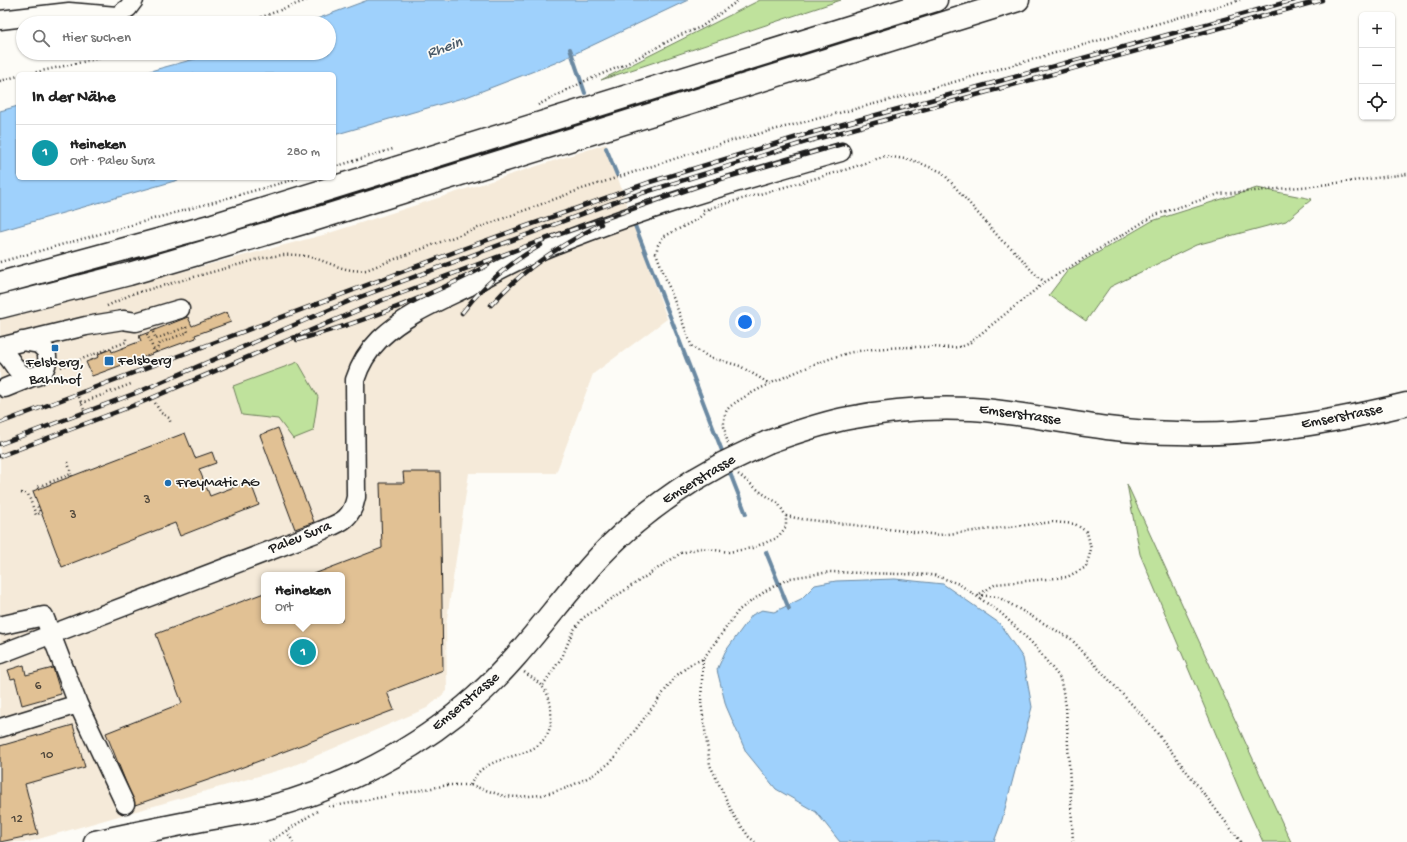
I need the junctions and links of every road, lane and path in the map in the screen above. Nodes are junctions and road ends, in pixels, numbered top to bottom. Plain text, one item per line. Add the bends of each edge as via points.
1 (133, 0) edge
2 (307, 0) edge
3 (739, 0) edge
4 (936, 0) edge
5 (1018, 0) edge
6 (1240, 0) edge
7 (35, 16) edge
8 (117, 16) edge
9 (117, 16) edge
10 (265, 16) edge
11 (16, 18) edge
12 (0, 20) edge
13 (91, 60) edge
14 (37, 72) edge
15 (16, 77) edge
16 (0, 81) edge
17 (536, 105) dead end
18 (394, 149) dead end
19 (841, 152) dead end
20 (869, 161) dead end
21 (336, 166) edge
22 (1407, 174) edge
23 (292, 180) edge
24 (711, 209) dead end
25 (0, 262) edge
26 (1045, 282) junction
27 (0, 283) edge
28 (0, 307) edge
29 (180, 309) dead end
30 (86, 326) junction
31 (152, 331) dead end
32 (126, 332) dead end
33 (148, 337) dead end
34 (22, 341) junction
35 (0, 347) edge
36 (0, 352) edge
37 (16, 368) junction
38 (41, 372) junction
39 (131, 384) dead end
40 (771, 384) junction
41 (3, 389) edge
42 (79, 397) dead end
43 (82, 403) junction
44 (155, 403) dead end
45 (1407, 404) edge
46 (84, 410) dead end
47 (171, 424) dead end
48 (730, 450) dead end
49 (68, 462) dead end
50 (736, 472) dead end
51 (38, 489) dead end
52 (21, 493) dead end
53 (38, 505) dead end
54 (786, 516) junction
55 (978, 595) junction
56 (2, 625) dead end
57 (52, 634) junction
58 (0, 654) edge
59 (703, 659) junction
60 (511, 662) junction
61 (542, 686) junction
62 (78, 704) junction
63 (0, 728) edge
64 (470, 786) junction
65 (125, 804) dead end
66 (328, 807) dead end
67 (321, 809) dead end
68 (287, 831) junction
69 (95, 842) edge
70 (269, 842) edge
71 (293, 842) edge
72 (755, 842) edge
73 (1073, 842) edge
74 (1241, 842) edge

1 - 8 street via 128,8
2 - 10 path
3 - 17 path via 701,27
4 - 27 main road via 213,225
5 - 28 main road via 313,220 136,272
6 - 30 path via 905,96 723,143 579,190 376,268 350,271 300,255 263,258 132,294 109,305
7 - 9 street via 70,12
11 - 12 street
13 - 14 path
15 - 16 path
18 - 21 path
19 - 57 street, Paleu Sura via 640,213 529,255 417,312 397,325 371,349 359,368 354,390 356,497 354,509 348,518 316,533
20 - 26 path via 885,156 912,160 942,172 1003,242
22 - 26 path via 1220,194 1155,215
23 - 25 path
24 - 40 path via 663,237 656,253 692,347 709,357 740,366
26 - 40 path via 968,344 959,348 921,347 852,352 813,364
29 - 30 street via 136,322 123,320
30 - 34 street
31 - 33 path via 156,339 186,327 188,332 160,343 155,353
32 - 38 path via 126,342 54,370
34 - 35 street
34 - 38 street via 33,342 43,347 48,357
36 - 37 street via 11,359
37 - 38 street via 26,375
37 - 41 street via 14,380
38 - 41 street
39 - 43 path
40 - 48 path via 727,410 724,422
42 - 43 path
43 - 46 path
44 - 47 path via 161,413 169,418
45 - 60 main road, Emserstrasse, bridge via 1308,424 1227,433 1179,433 1108,428 971,409 911,409 848,418 768,442 722,464 694,480 641,518 602,554
49 - 51 path via 71,475
50 - 54 path via 778,503
52 - 53 path via 28,494 36,515 40,513
54 - 55 path via 939,534 1053,522 1075,524 1087,532 1091,549 1086,567 1067,577 996,584
54 - 61 path via 786,527 777,538 752,548 729,552 700,548 681,553 583,618 573,631 562,658
55 - 59 path via 959,584 934,575 830,572 790,578 767,590 739,610
55 - 73 path via 1033,644 1060,678 1066,706
55 - 74 path via 998,597 1071,639 1151,725
56 - 57 street via 44,616
57 - 58 street, Paleu Sura
57 - 62 street
59 - 64 path via 691,664 676,676 612,761 595,774 567,788 542,795 504,796
59 - 72 path via 701,702 710,765 734,816
60 - 61 path
60 - 69 main road, Emserstrasse via 477,697 450,718 402,751 352,777 262,809
61 - 64 path via 551,710 545,738 527,753 489,765 480,771
62 - 63 street
62 - 65 street
64 - 66 path via 448,785
67 - 68 path
68 - 70 path
68 - 71 path

